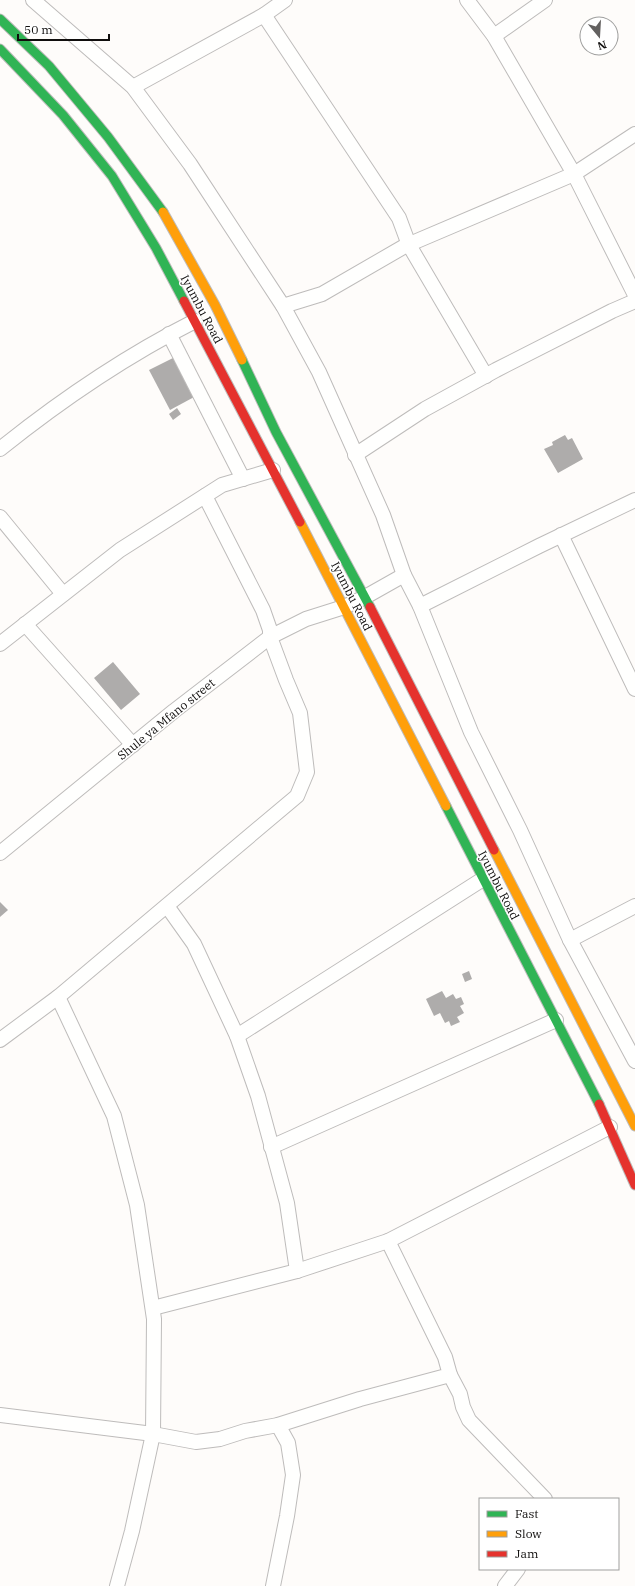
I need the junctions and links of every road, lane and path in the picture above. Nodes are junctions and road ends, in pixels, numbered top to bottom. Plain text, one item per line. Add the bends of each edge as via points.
1 (33, 0) edge
2 (285, 0) edge
3 (467, 0) edge
4 (545, 0) edge
5 (264, 16) junction
6 (0, 19) edge
7 (494, 36) junction
8 (0, 49) edge
9 (133, 87) junction
10 (635, 134) edge
11 (574, 174) junction
12 (409, 245) junction
13 (635, 295) edge
14 (635, 301) edge
15 (283, 306) junction
16 (195, 321) junction
17 (169, 334) junction
18 (486, 376) junction
19 (0, 449) edge
20 (355, 455) junction
21 (273, 470) junction
22 (243, 479) junction
23 (205, 496) junction
24 (635, 500) edge
25 (0, 517) edge
26 (561, 535) junction
27 (404, 575) junction
28 (63, 594) junction
29 (365, 597) junction
30 (420, 606) junction
31 (344, 607) junction
32 (25, 624) junction
33 (270, 637) junction
34 (0, 644) edge
35 (635, 688) edge
36 (133, 745) junction
37 (2, 846) edge
38 (483, 879) junction
39 (167, 906) junction
40 (635, 906) edge
41 (570, 940) junction
42 (58, 997) junction
43 (556, 1020) junction
44 (237, 1036) junction
45 (0, 1040) edge
46 (635, 1061) edge
47 (635, 1126) edge
48 (610, 1127) junction
49 (271, 1147) junction
50 (635, 1184) edge
51 (388, 1241) junction
52 (297, 1271) junction
53 (153, 1308) junction
54 (450, 1375) junction
55 (0, 1415) edge
56 (278, 1425) junction
57 (153, 1434) junction
58 (544, 1498) edge
59 (517, 1570) edge
60 (117, 1586) edge
61 (273, 1586) edge
62 (505, 1586) edge

1 - 9 street
2 - 5 street
3 - 7 street
4 - 7 street
5 - 9 street
5 - 12 street via 399,218
6 - 29 main road, Iyumbu Road via 49,66 108,137 164,214 215,305 276,432
7 - 11 street
8 - 16 main road, Iyumbu Road via 63,115 112,176 156,248
9 - 15 street via 190,164
10 - 11 street
11 - 12 street
11 - 13 street
12 - 15 street via 322,294
12 - 18 street
14 - 18 street
15 - 20 street via 319,372
16 - 17 street
16 - 21 main road, Iyumbu Road
17 - 19 street via 124,360 26,427
17 - 22 street
18 - 20 street via 425,408
20 - 27 street via 383,515
21 - 22 street
21 - 31 main road, Iyumbu Road
22 - 23 street via 222,485
23 - 28 street via 120,550
23 - 33 street via 263,610
24 - 26 street
25 - 28 street
26 - 30 street
26 - 35 street
27 - 29 street, Shule ya Mfano street
27 - 30 street
28 - 32 street
29 - 31 street, Shule ya Mfano street
29 - 47 main road, Iyumbu Road
30 - 41 street via 471,732 520,830
31 - 33 street, Shule ya Mfano street via 306,619
31 - 38 main road, Iyumbu Road
32 - 34 street
32 - 36 street
33 - 36 street, Shule ya Mfano street
33 - 39 street via 300,713 307,772 297,796
36 - 37 street, Shule ya Mfano street
38 - 43 main road, Iyumbu Road
38 - 44 street
39 - 42 street
39 - 44 street via 194,944
40 - 41 street
41 - 46 street
42 - 45 street
42 - 53 street via 114,1116 137,1205
43 - 48 main road, Iyumbu Road
43 - 49 street
44 - 49 street via 258,1096
48 - 50 main road, Iyumbu Road
48 - 51 street
49 - 52 street via 287,1203
51 - 52 street
51 - 54 street via 445,1357
52 - 53 street
53 - 57 street
54 - 56 street via 360,1399
54 - 58 street via 469,1420
55 - 57 street
56 - 57 street via 196,1442
56 - 61 street via 288,1443 294,1476
57 - 60 street
59 - 62 street

